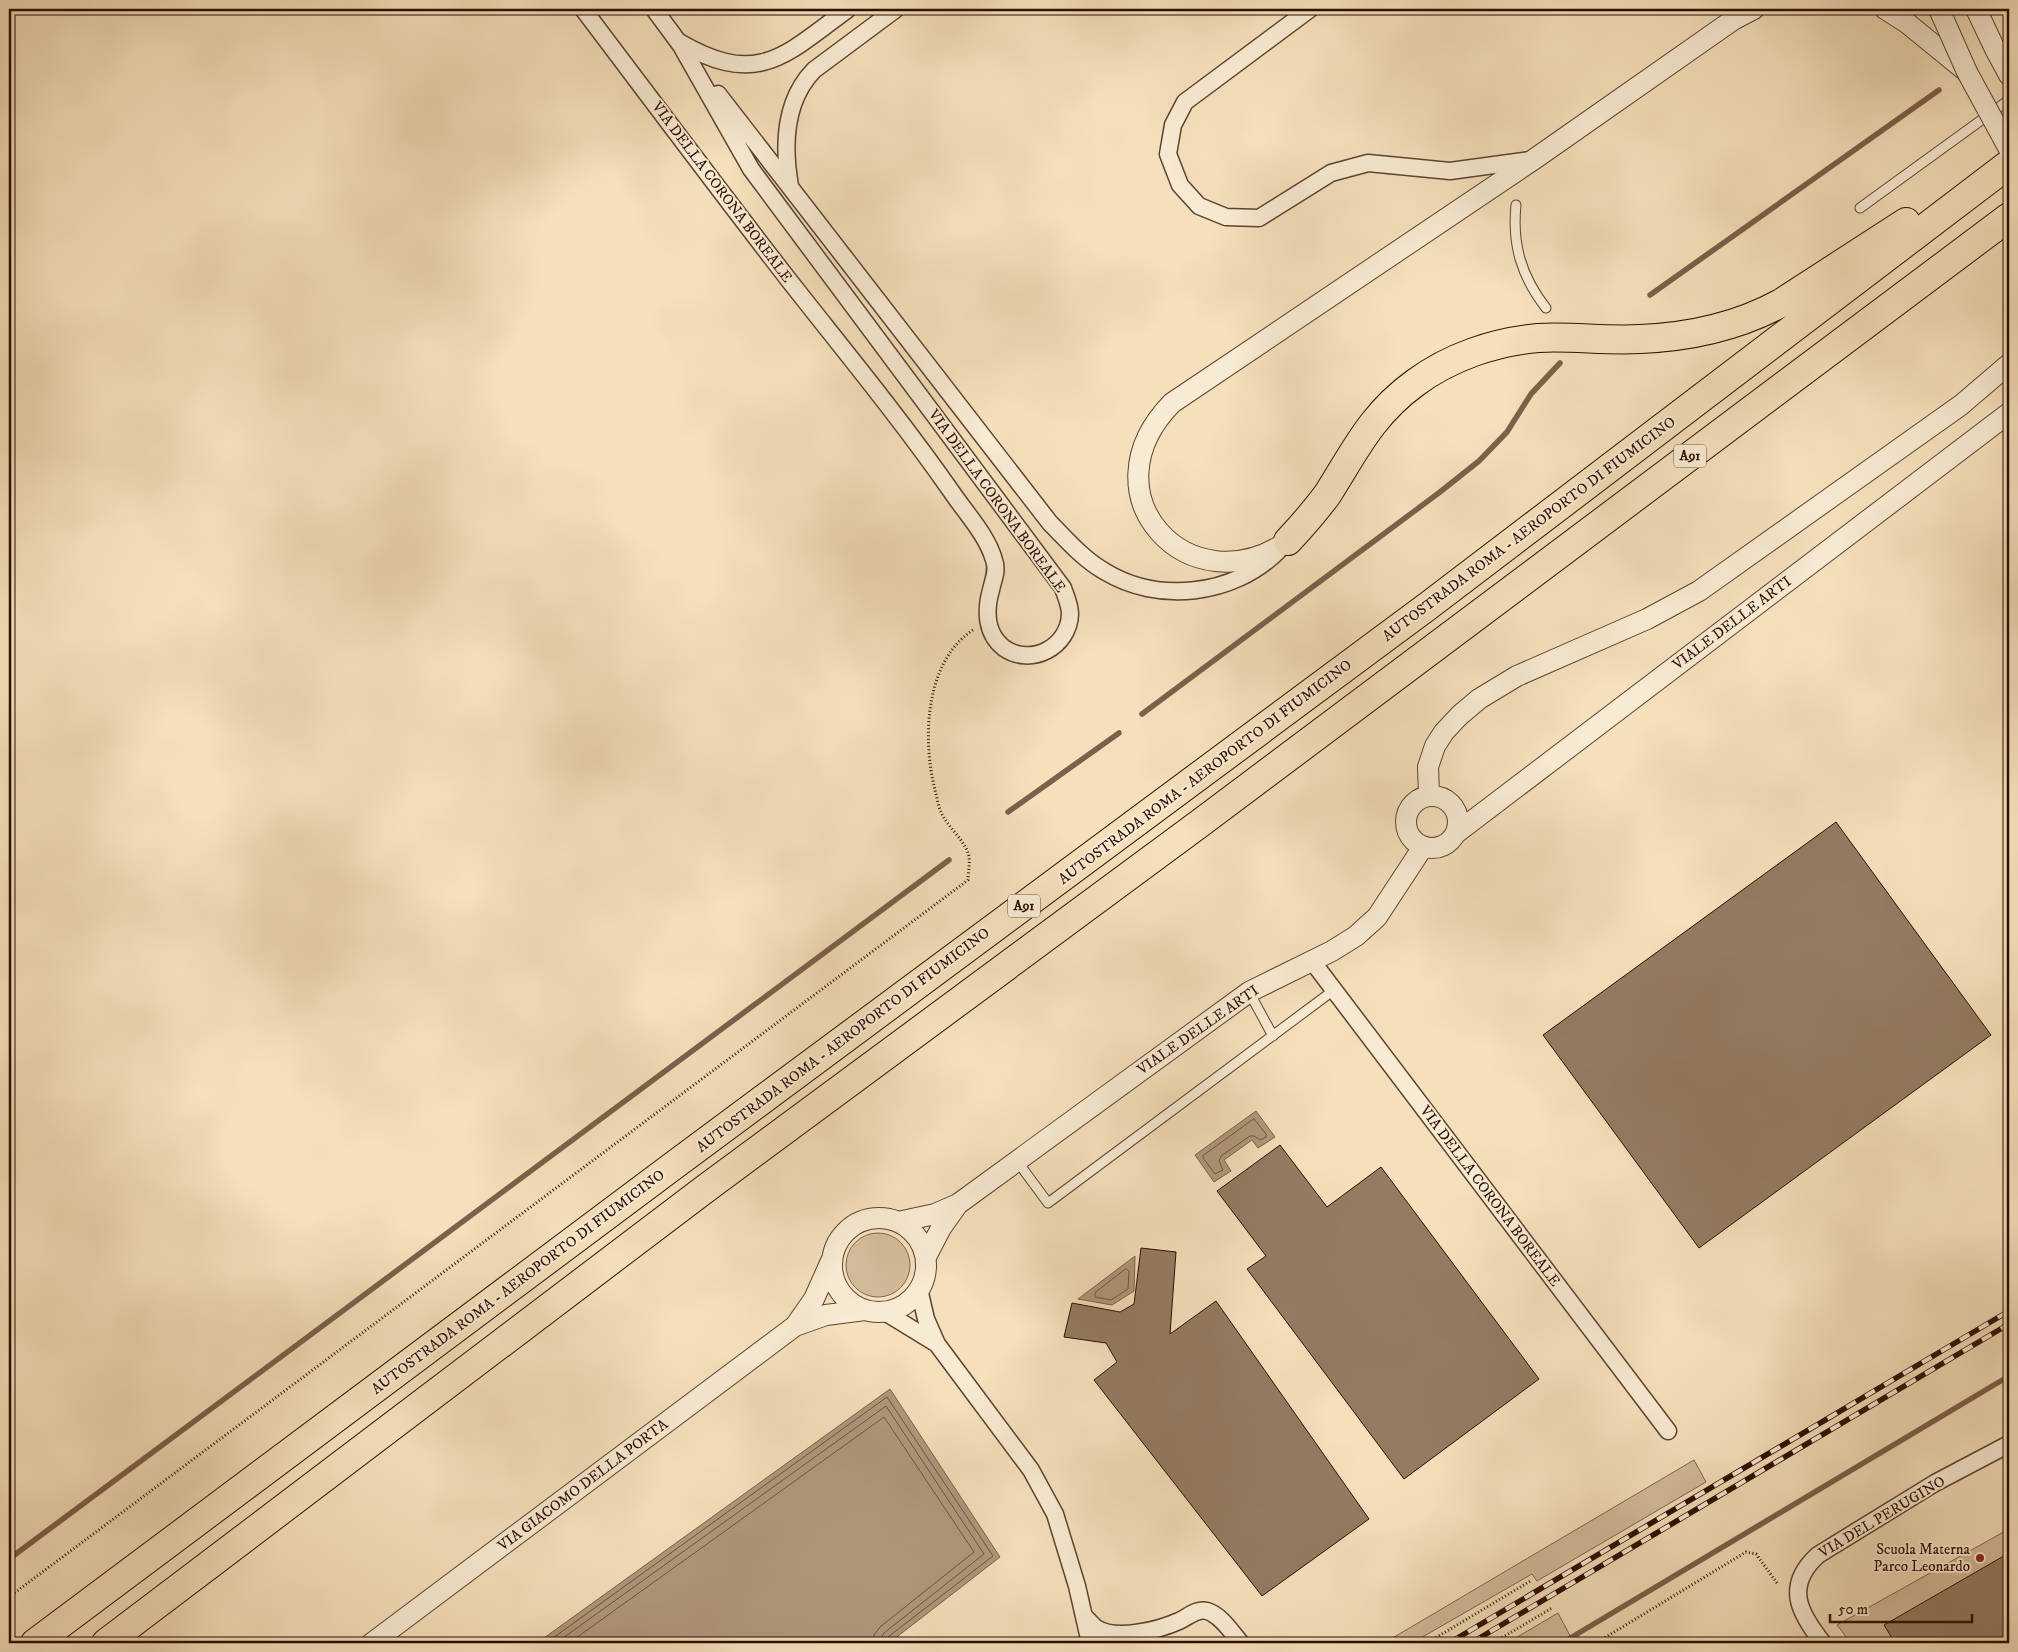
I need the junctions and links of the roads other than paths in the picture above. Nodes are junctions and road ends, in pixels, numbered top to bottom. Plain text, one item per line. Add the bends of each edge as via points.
1 (583, 9) edge
2 (654, 9) edge
3 (848, 9) edge
4 (896, 9) edge
5 (1310, 9) edge
6 (1754, 9) edge
7 (1885, 9) edge
8 (1939, 9) edge
9 (1976, 9) edge
10 (679, 42) junction
11 (1967, 72) junction
12 (2009, 75) edge
13 (2009, 100) edge
14 (2009, 149) edge
15 (2009, 153) edge
16 (1534, 160) junction
17 (2009, 164) edge
18 (790, 188) junction
19 (1516, 205) dead end
20 (1860, 208) dead end
21 (2009, 217) edge
22 (1546, 308) dead end
23 (2009, 364) edge
24 (2009, 413) edge
25 (1288, 541) junction
26 (1429, 795) junction
27 (1455, 834) junction
28 (1423, 847) junction
29 (1312, 961) junction
30 (1334, 990) junction
31 (1249, 992) junction
32 (1273, 1036) junction
33 (1017, 1161) junction
34 (958, 1204) junction
35 (898, 1222) junction
36 (926, 1257) junction
37 (832, 1261) junction
38 (919, 1289) junction
39 (874, 1311) junction
40 (795, 1326) junction
41 (937, 1344) junction
42 (1668, 1431) dead end
43 (2009, 1444) edge
44 (1085, 1617) junction
45 (1141, 1634) junction
46 (35, 1643) edge
47 (106, 1643) edge
48 (372, 1643) edge
49 (1090, 1643) edge
50 (1118, 1643) edge
51 (1241, 1643) edge
52 (1823, 1643) edge

1 - 10 street, VIA DELLA CORONA BOREALE via 936,470 981,534 996,567 987,608 994,637 1008,650 1022,655 1036,655 1052,648 1065,634 1070,614 1063,588 751,169
2 - 10 street, VIA DELLA CORONA BOREALE
3 - 10 street via 790,51 763,63 721,61
4 - 18 street via 814,70 801,86 791,110 787,135
5 - 16 street via 1186,102 1173,125 1168,154 1180,186 1199,206 1226,217 1259,218 1331,173 1368,163 1450,171
6 - 16 street via 1733,20
7 - 11 street
8 - 11 street, bridge
9 - 12 street
10 - 18 street, VIA DELLA CORONA BOREALE
11 - 14 street, bridge
13 - 20 lane
15 - 25 highway via 1792,297 1738,322 1703,332 1662,338 1518,340 1476,351 1434,370 1380,412 1326,495
16 - 25 street via 1172,403 1153,426 1138,467 1139,494 1149,519 1168,540 1192,555 1220,562 1249,560
17 - 46 highway, AUTOSTRADA ROMA - AEROPORTO DI FIUMICINO / A91 via 1436,600
18 - 25 street, VIA DELLA CORONA BOREALE via 1050,523 1088,560 1141,587 1181,592 1201,590 1240,578 1274,555
19 - 22 lane via 1514,234 1520,264
21 - 47 highway, A91 via 1192,830 698,1195
23 - 26 street via 1961,405 1699,591 1648,619 1517,676 1479,699 1444,732 1435,746 1428,768
24 - 27 street, VIALE DELLE ARTI
26 - 27 street via 1445,799 1456,810
26 - 28 street via 1414,803 1406,818 1409,835
27 - 28 street, VIALE DELLE ARTI via 1438,848
28 - 29 street, VIALE DELLE ARTI via 1377,917 1344,944
29 - 30 street, VIA DELLA CORONA BOREALE
29 - 31 street, VIALE DELLE ARTI
30 - 32 lane
30 - 42 street, VIA DELLA CORONA BOREALE
31 - 32 lane
31 - 33 street, VIALE DELLE ARTI
32 - 33 lane via 1048,1203
33 - 34 street, VIALE DELLE ARTI
34 - 35 street, VIALE DELLE ARTI via 936,1214
34 - 36 street, VIALE DELLE ARTI
35 - 36 street via 918,1238
35 - 37 street, VIA GIACOMO DELLA PORTA via 875,1218 859,1222 839,1239
36 - 38 street via 924,1278
37 - 39 street, VIA GIACOMO DELLA PORTA via 833,1278 840,1292 855,1306
37 - 40 street, VIA GIACOMO DELLA PORTA via 814,1299
38 - 39 street, VIA GIACOMO DELLA PORTA via 903,1305
38 - 41 street via 926,1319
39 - 40 street, VIA GIACOMO DELLA PORTA via 826,1315
39 - 41 street
40 - 48 street, VIA GIACOMO DELLA PORTA
41 - 44 street via 1041,1488 1055,1514
43 - 52 street, VIA DEL PERUGINO via 1928,1488 1811,1562 1801,1581 1800,1606
44 - 45 street via 1096,1628 1114,1633
44 - 49 street
45 - 50 street
45 - 51 street via 1178,1622 1198,1611 1207,1611 1226,1625

